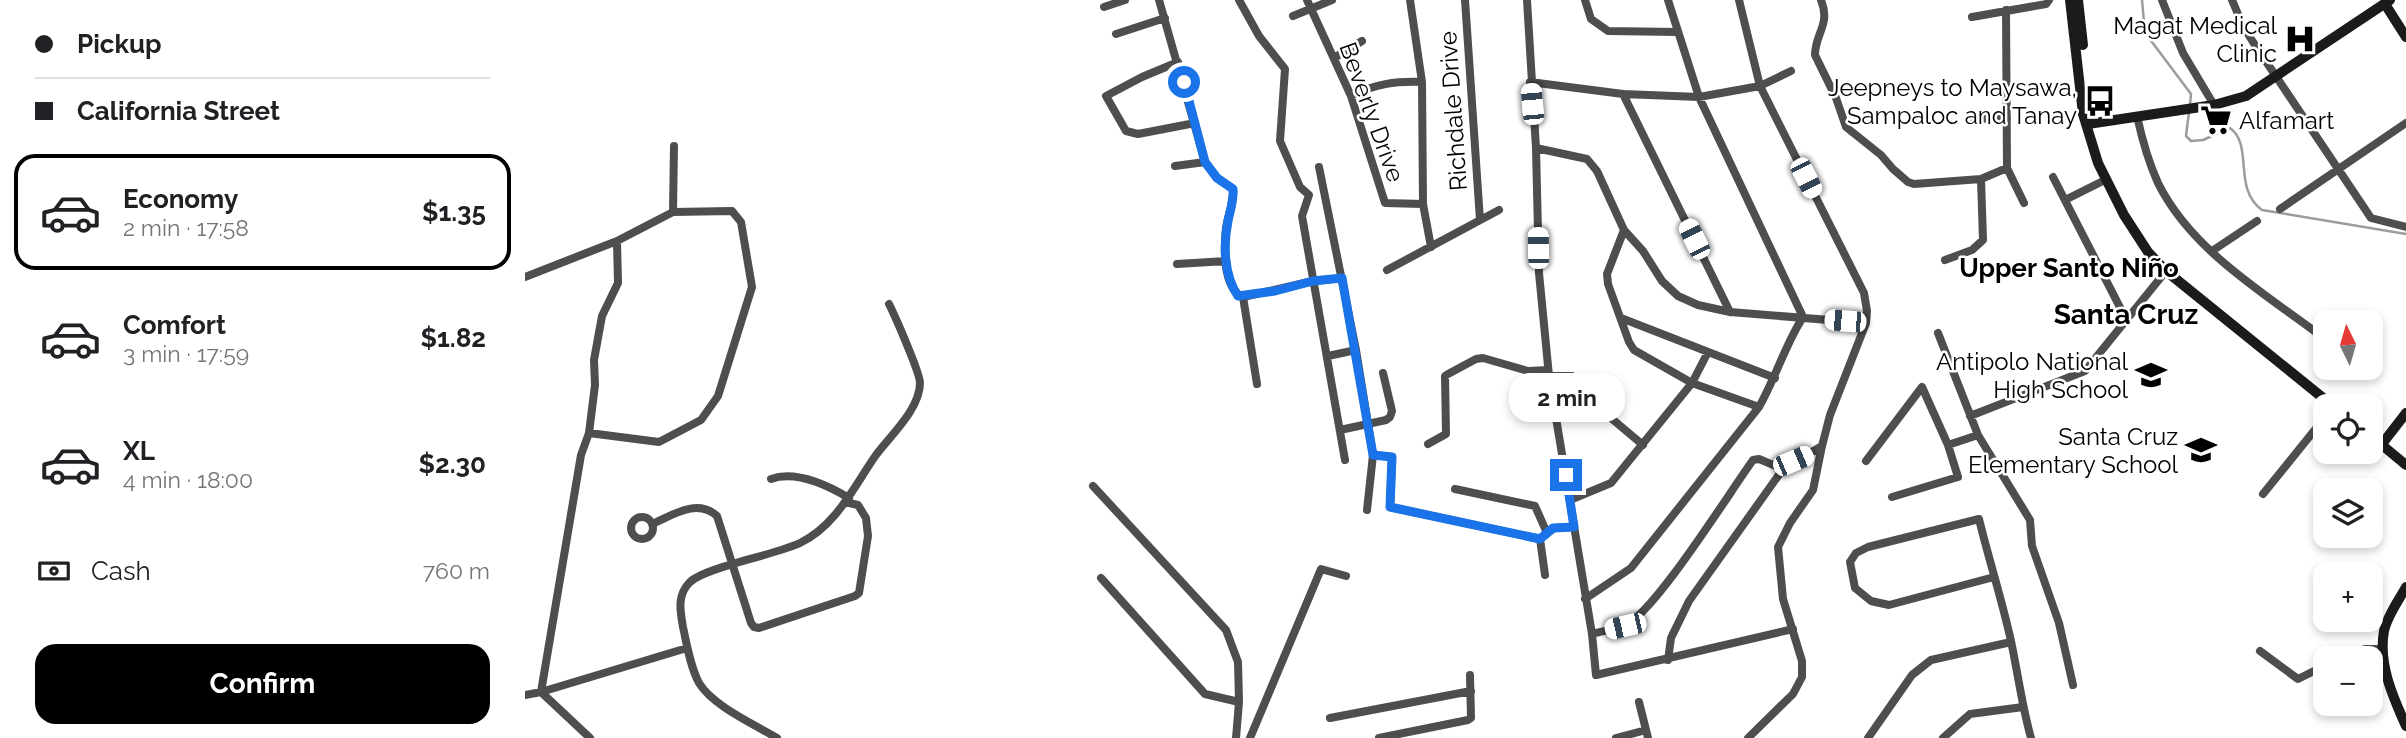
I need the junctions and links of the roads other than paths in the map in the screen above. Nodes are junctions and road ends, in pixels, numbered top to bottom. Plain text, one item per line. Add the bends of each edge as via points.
1 (1125, 0) edge
2 (1159, 0) edge
3 (1239, 0) edge
4 (1307, 0) edge
5 (1332, 0) edge
6 (1411, 0) edge
7 (1465, 0) edge
8 (1527, 0) edge
9 (1585, 0) edge
10 (1668, 0) edge
11 (1739, 0) edge
12 (1821, 0) edge
13 (2049, 0) edge
14 (2070, 0) edge
15 (2078, 0) edge
16 (2162, 0) edge
17 (2232, 0) edge
18 (2387, 2) edge
19 (2010, 6) edge
20 (1104, 7) dead end
21 (1311, 9) junction
22 (1293, 16) dead end
23 (1972, 17) dead end
24 (1165, 18) junction
25 (1678, 33) junction
26 (1116, 34) dead end
27 (2406, 35) edge
28 (1362, 41) dead end
29 (1334, 58) junction
30 (1178, 62) junction
31 (1791, 71) dead end
32 (2276, 77) junction
33 (1422, 82) junction
34 (1530, 82) junction
35 (1760, 86) junction
36 (1623, 94) junction
37 (1351, 96) junction
38 (1699, 97) junction
39 (2214, 106) junction
40 (2137, 116) junction
41 (2007, 118) junction
42 (1973, 119) dead end
43 (1195, 123) junction
44 (2406, 123) edge
45 (2088, 124) junction
46 (674, 146) dead end
47 (1536, 148) junction
48 (1205, 162) junction
49 (1175, 166) dead end
50 (1319, 167) dead end
51 (2007, 167) junction
52 (2339, 169) junction
53 (2053, 177) dead end
54 (1981, 179) junction
55 (2105, 180) junction
56 (2065, 200) junction
57 (1423, 204) junction
58 (2024, 204) dead end
59 (2280, 209) dead end
60 (1499, 210) dead end
61 (673, 212) junction
62 (1480, 220) junction
63 (2257, 221) dead end
64 (2406, 227) edge
65 (1624, 230) junction
66 (617, 241) junction
67 (1431, 247) junction
68 (2212, 251) junction
69 (1945, 260) dead end
70 (1226, 261) junction
71 (1177, 264) dead end
72 (1387, 270) dead end
73 (2166, 271) junction
74 (525, 277) edge
75 (1342, 278) junction
76 (1313, 281) junction
77 (1243, 297) junction
78 (889, 304) dead end
79 (1730, 312) junction
80 (1803, 317) junction
81 (1621, 318) junction
82 (2127, 321) junction
83 (1866, 323) junction
84 (2313, 330) edge
85 (1938, 333) dead end
86 (1356, 350) junction
87 (1708, 352) junction
88 (1328, 356) junction
89 (1383, 373) dead end
90 (1549, 373) junction
91 (1775, 378) junction
92 (1692, 383) junction
93 (1257, 384) dead end
94 (2318, 394) edge
95 (1759, 407) junction
96 (2406, 412) edge
97 (1971, 416) junction
98 (1369, 424) junction
99 (1340, 430) junction
100 (2313, 432) edge
101 (589, 433) junction
102 (1978, 435) junction
103 (2383, 443) edge
104 (1428, 444) dead end
105 (1643, 445) junction
106 (1948, 445) junction
107 (2383, 445) edge
108 (1822, 446) junction
109 (1373, 455) junction
110 (1345, 460) dead end
111 (1866, 461) dead end
112 (2406, 465) edge
113 (1783, 468) junction
114 (771, 479) dead end
115 (1093, 486) dead end
116 (1455, 489) dead end
117 (2263, 494) dead end
118 (1892, 497) dead end
119 (847, 500) junction
120 (1570, 500) junction
121 (1367, 510) dead end
122 (652, 524) dead end
123 (1574, 527) junction
124 (1543, 536) junction
125 (733, 565) junction
126 (1545, 575) dead end
127 (1346, 576) dead end
128 (1994, 577) junction
129 (1101, 578) dead end
130 (2406, 587) edge
131 (1585, 599) junction
132 (1793, 629) junction
133 (1592, 634) junction
134 (2011, 642) junction
135 (2382, 646) edge
136 (687, 648) junction
137 (2260, 651) dead end
138 (2383, 656) edge
139 (1668, 660) junction
140 (2313, 672) edge
141 (1470, 675) dead end
142 (2073, 685) dead end
143 (1471, 691) junction
144 (541, 692) junction
145 (525, 695) edge
146 (1239, 702) junction
147 (1639, 702) dead end
148 (2023, 707) junction
149 (1330, 718) dead end
150 (2406, 726) edge
151 (1436, 727) junction
152 (1647, 734) edge
153 (1396, 737) edge
154 (590, 738) edge
155 (777, 738) edge
156 (1236, 738) edge
157 (1250, 738) edge
158 (1379, 738) edge
159 (1439, 738) edge
160 (1616, 738) edge
161 (1748, 738) edge
162 (1868, 738) edge
163 (1943, 738) edge
164 (2031, 738) edge

1 - 20 street
2 - 24 street
3 - 76 street via 1285,69 1280,141 1300,187 1309,195 1302,216
4 - 21 street, Beverly Drive
5 - 21 street
6 - 33 street
7 - 62 street, Richdale Drive
8 - 34 street
9 - 25 street via 1591,19 1608,31
10 - 25 street
11 - 35 street
12 - 54 street via 1826,21 1815,55 1846,127 1908,182
13 - 19 street
14 - 45 main road via 2083,114
15 - 45 main road
16 - 39 street via 2183,52
17 - 32 street
18 - 27 main road
18 - 32 main road
19 - 23 street
19 - 41 street
21 - 22 street
21 - 29 street, Beverly Drive
24 - 26 street
24 - 30 street
25 - 38 street
28 - 29 street
29 - 37 street, Beverly Drive
30 - 43 street
30 - 43 street via 1106,96 1126,131 1138,134
31 - 35 street
32 - 39 main road via 2246,96
32 - 52 street
33 - 37 street via 1386,83
33 - 57 street
34 - 36 street
34 - 47 street
35 - 38 street
35 - 83 street via 1864,293
36 - 38 street
36 - 79 street
37 - 57 street, Beverly Drive via 1385,203
38 - 80 street
39 - 40 main road
40 - 45 main road
40 - 68 street via 2159,184 2182,219
41 - 42 street
41 - 51 street
43 - 48 street
44 - 52 street
45 - 55 main road
46 - 61 street
47 - 65 street via 1587,159
47 - 90 street via 1539,273
48 - 49 street
48 - 70 street via 1233,189
50 - 75 street
51 - 54 street
51 - 58 street
52 - 59 street
52 - 64 street via 2371,218
53 - 56 street
54 - 69 street via 1983,240 1972,250
55 - 56 street
55 - 73 main road via 2148,252
56 - 82 street
57 - 67 street
60 - 62 street
61 - 66 street
61 - 101 street via 732,211 741,222 752,287 718,396 701,420 659,442
62 - 67 street
63 - 68 street
65 - 79 street via 1678,296
65 - 81 street via 1607,274
66 - 74 street
66 - 101 street via 618,283 602,316
67 - 72 street
68 - 84 street
70 - 71 street
70 - 77 street via 1234,290
73 - 82 street
73 - 94 main road
75 - 76 street
75 - 86 street
76 - 77 street
76 - 88 street
77 - 93 street
78 - 119 street via 920,383 900,427
79 - 80 street
80 - 83 street
80 - 91 street
81 - 87 street
81 - 92 street via 1634,350
82 - 97 street via 2085,371
83 - 108 street
85 - 97 street
86 - 88 street
86 - 98 street
87 - 91 street
87 - 92 street
88 - 99 street
89 - 98 street via 1392,414
90 - 104 street via 1483,358 1448,374 1446,434
90 - 105 street via 1572,376 1599,408
90 - 120 street
91 - 95 street
92 - 95 street
92 - 105 street
95 - 131 street via 1631,568
96 - 103 main road
97 - 102 street
98 - 99 street
98 - 109 street
99 - 110 street
100 - 117 street
101 - 144 street via 581,455
102 - 106 street
102 - 142 street via 2030,520 2032,546 2059,623
105 - 120 street via 1611,484
106 - 111 street via 1922,387
106 - 118 street via 1958,477
107 - 112 main road
108 - 113 street
108 - 132 street via 1813,491 1778,547 1783,599
109 - 121 street
109 - 124 street via 1392,457 1390,507
113 - 133 street via 1753,460 1639,616 1625,626
113 - 139 street via 1689,601 1671,638
114 - 119 street via 783,475 804,479 834,489
115 - 146 street via 1226,630 1238,662
116 - 124 street via 1535,506
119 - 125 street via 802,542
119 - 125 street via 858,505 866,518 866,549 856,595 757,628 751,623
120 - 123 street
122 - 125 street via 697,507 712,512 720,522
123 - 124 street via 1553,528
123 - 131 street
124 - 126 street
125 - 136 street via 694,579 683,592 680,609
127 - 157 street via 1321,569
128 - 128 street via 1979,519 1868,547 1850,562 1855,588 1871,601 1889,605
128 - 134 street
129 - 146 street via 1205,694
130 - 135 main road via 2384,628
131 - 133 street
132 - 139 street
132 - 161 street via 1803,677 1793,694
133 - 139 street via 1596,675
134 - 148 street
134 - 162 street via 1931,660 1912,675
136 - 144 street
136 - 155 street via 708,694
137 - 140 street via 2298,679
138 - 150 main road
141 - 143 street
143 - 149 street
143 - 151 street via 1471,718
144 - 145 street
144 - 154 street
146 - 156 street
147 - 152 street
148 - 163 street via 1970,713
148 - 164 street
151 - 153 street
151 - 159 street
152 - 160 street
153 - 158 street

